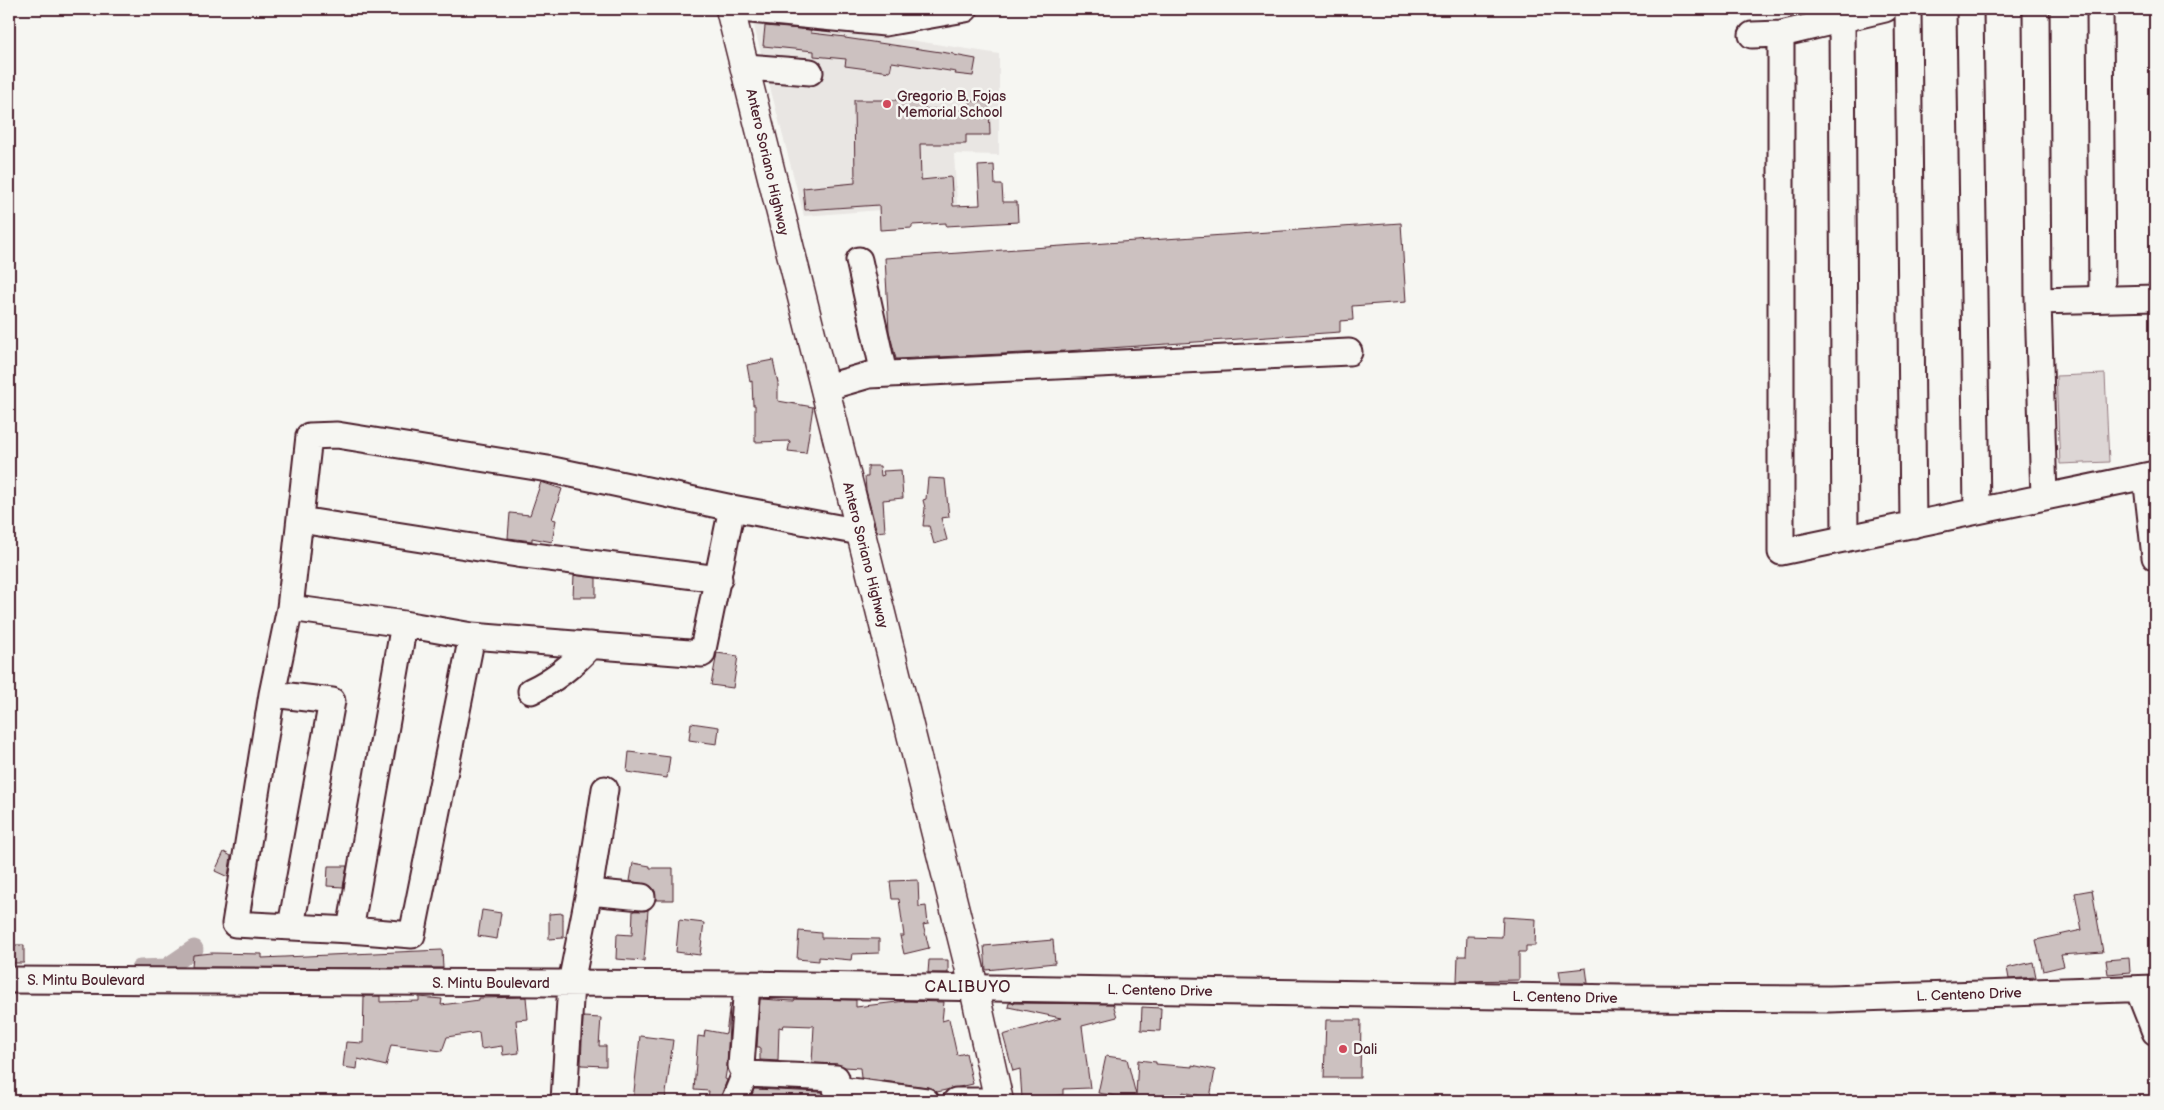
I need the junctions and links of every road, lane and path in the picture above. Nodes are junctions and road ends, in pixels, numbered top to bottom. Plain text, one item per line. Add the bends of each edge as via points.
1 (730, 9) edge
2 (741, 9) edge
3 (966, 9) edge
4 (1885, 9) edge
5 (1908, 9) edge
6 (1970, 9) edge
7 (2036, 9) edge
8 (2100, 9) edge
9 (1842, 19) junction
10 (1780, 34) junction
11 (1752, 35) dead end
12 (746, 67) junction
13 (810, 72) dead end
14 (859, 260) dead end
15 (2155, 298) edge
16 (2102, 299) junction
17 (2038, 301) junction
18 (1349, 352) dead end
19 (884, 374) junction
20 (824, 388) junction
21 (2151, 475) edge
22 (2044, 497) junction
23 (732, 508) junction
24 (1977, 511) junction
25 (300, 520) junction
26 (1913, 525) junction
27 (860, 532) junction
28 (1846, 539) junction
29 (2155, 557) edge
30 (719, 579) junction
31 (290, 608) junction
32 (404, 624) junction
33 (472, 636) junction
34 (591, 646) junction
35 (531, 692) dead end
36 (272, 694) junction
37 (605, 789) dead end
38 (589, 892) junction
39 (642, 897) dead end
40 (291, 926) junction
41 (350, 930) junction
42 (9, 980) edge
43 (570, 984) junction
44 (747, 984) junction
45 (974, 988) junction
46 (2147, 989) edge
47 (2155, 1032) edge
48 (745, 1074) junction
49 (564, 1101) edge
50 (734, 1101) edge
51 (926, 1101) edge
52 (956, 1101) edge
53 (998, 1101) edge

1 - 12 main road, Antero Soriano Highway
2 - 3 street via 885,23
4 - 9 street
5 - 26 street
6 - 24 street
7 - 17 street
8 - 16 street
9 - 10 street
9 - 28 street
10 - 11 street
10 - 28 street via 1781,552
12 - 13 street
12 - 20 main road, Antero Soriano Highway
14 - 19 street
15 - 16 street
16 - 17 street
17 - 22 street
18 - 19 street
19 - 20 street via 869,374
20 - 27 main road, Antero Soriano Highway
21 - 22 street
21 - 29 street
22 - 24 street
23 - 25 street via 548,469 337,435 309,436
23 - 27 street
23 - 30 street
24 - 26 street
25 - 30 street via 517,554
25 - 31 street
26 - 28 street
27 - 45 main road, Antero Soriano Highway
30 - 34 street via 702,654
31 - 32 street
31 - 36 street
32 - 33 street
32 - 41 street
33 - 34 street
33 - 41 street via 412,935
34 - 35 street via 573,666
36 - 40 street via 235,924
36 - 40 street via 332,701
37 - 38 street
38 - 39 street
38 - 43 street
40 - 41 street
42 - 43 street, S. Mintu Boulevard
43 - 44 street, S. Mintu Boulevard
43 - 49 street
44 - 45 street, S. Mintu Boulevard
44 - 48 street via 741,1066
45 - 46 street, L. Centeno Drive via 1830,999
45 - 53 main road, Antero Soriano Highway
46 - 47 street
48 - 50 street
48 - 51 street via 836,1078 836,1089
52 - 53 street

